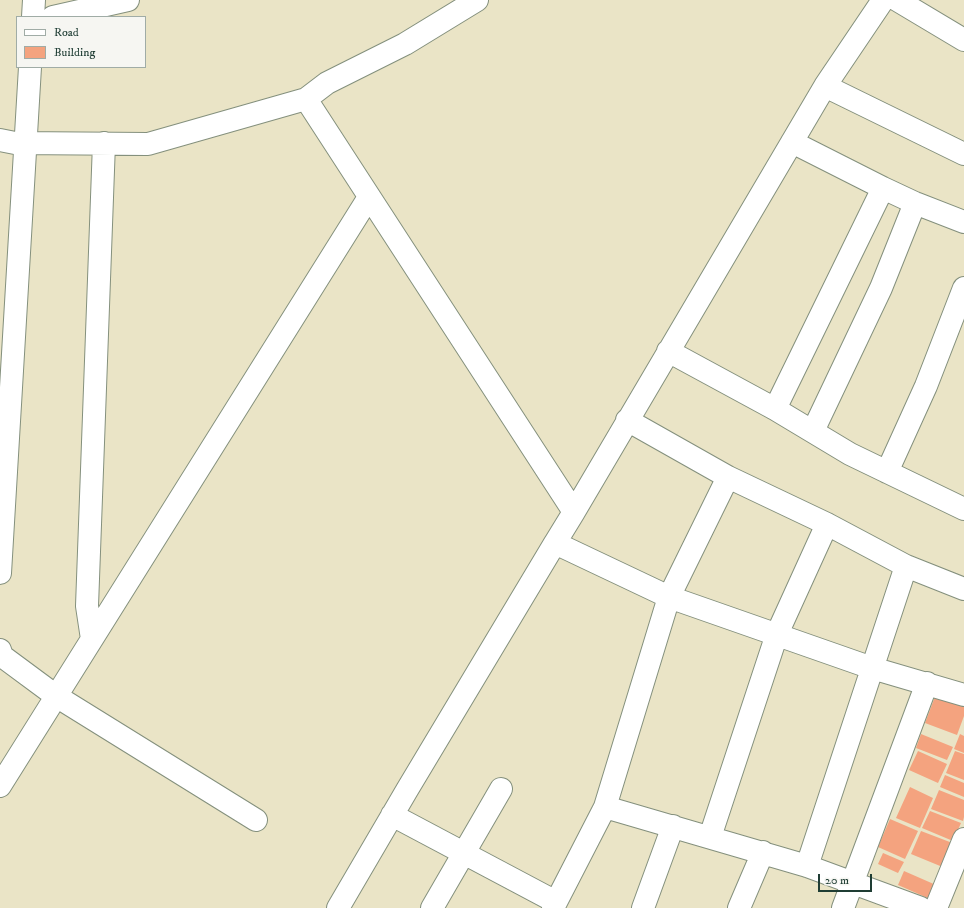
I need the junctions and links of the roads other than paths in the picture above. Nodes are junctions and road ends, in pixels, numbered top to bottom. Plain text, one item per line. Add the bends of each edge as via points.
1 (34, 0) edge
2 (128, 0) edge
3 (477, 0) edge
4 (883, 0) edge
5 (898, 0) edge
6 (33, 16) edge
7 (57, 16) edge
8 (964, 40) edge
9 (30, 68) edge
10 (825, 86) junction
11 (306, 99) junction
12 (0, 140) edge
13 (792, 142) junction
14 (27, 143) junction
15 (104, 143) junction
16 (964, 154) edge
17 (883, 188) junction
18 (369, 197) junction
19 (915, 203) junction
20 (964, 222) edge
21 (964, 288) edge
22 (668, 352) junction
23 (775, 409) junction
24 (627, 420) junction
25 (813, 431) junction
26 (887, 472) junction
27 (728, 477) junction
28 (964, 510) edge
29 (574, 512) junction
30 (827, 524) junction
31 (555, 543) junction
32 (906, 566) junction
33 (0, 573) edge
34 (964, 589) edge
35 (669, 597) junction
36 (777, 634) junction
37 (92, 639) junction
38 (0, 650) edge
39 (872, 668) junction
40 (927, 683) junction
41 (964, 695) edge
42 (56, 696) junction
43 (0, 786) edge
44 (502, 789) dead end
45 (605, 807) junction
46 (392, 815) junction
47 (256, 820) dead end
48 (673, 826) junction
49 (710, 838) junction
50 (964, 839) edge
51 (763, 852) junction
52 (465, 854) junction
53 (807, 866) junction
54 (852, 882) junction
55 (554, 905) edge
56 (338, 908) edge
57 (432, 908) edge
58 (643, 908) edge
59 (739, 908) edge
60 (843, 908) edge
61 (921, 908) edge
62 (936, 908) edge

1 - 6 street
2 - 7 street
3 - 11 street via 405,44 327,83
4 - 10 street
5 - 8 street
9 - 14 street
10 - 13 street
10 - 16 street
11 - 15 street via 148,144
11 - 18 street
12 - 14 street
13 - 17 street
13 - 22 street
14 - 15 street
14 - 33 street
15 - 37 street via 87,606
17 - 19 street
17 - 23 street
18 - 29 street
18 - 37 street
19 - 20 street
19 - 25 street via 881,288
21 - 26 street via 926,386
22 - 23 street
22 - 24 street
23 - 25 street
24 - 27 street
24 - 29 street
25 - 26 street via 850,454
26 - 28 street
27 - 30 street
27 - 35 street
29 - 31 street
30 - 32 street
30 - 36 street
31 - 35 street
31 - 46 street
32 - 34 street
32 - 39 street
35 - 36 street
35 - 45 street
36 - 39 street
36 - 49 street
37 - 42 street
38 - 42 street via 2,656
39 - 40 street
39 - 53 street
40 - 41 street
40 - 54 street
42 - 43 street
42 - 47 street
44 - 52 street
45 - 48 street
45 - 55 street
46 - 52 street
46 - 56 street
48 - 49 street
48 - 58 street
49 - 51 street
50 - 62 street
51 - 53 street
51 - 59 street
52 - 55 street
52 - 57 street
53 - 54 street
54 - 60 street
54 - 61 street

